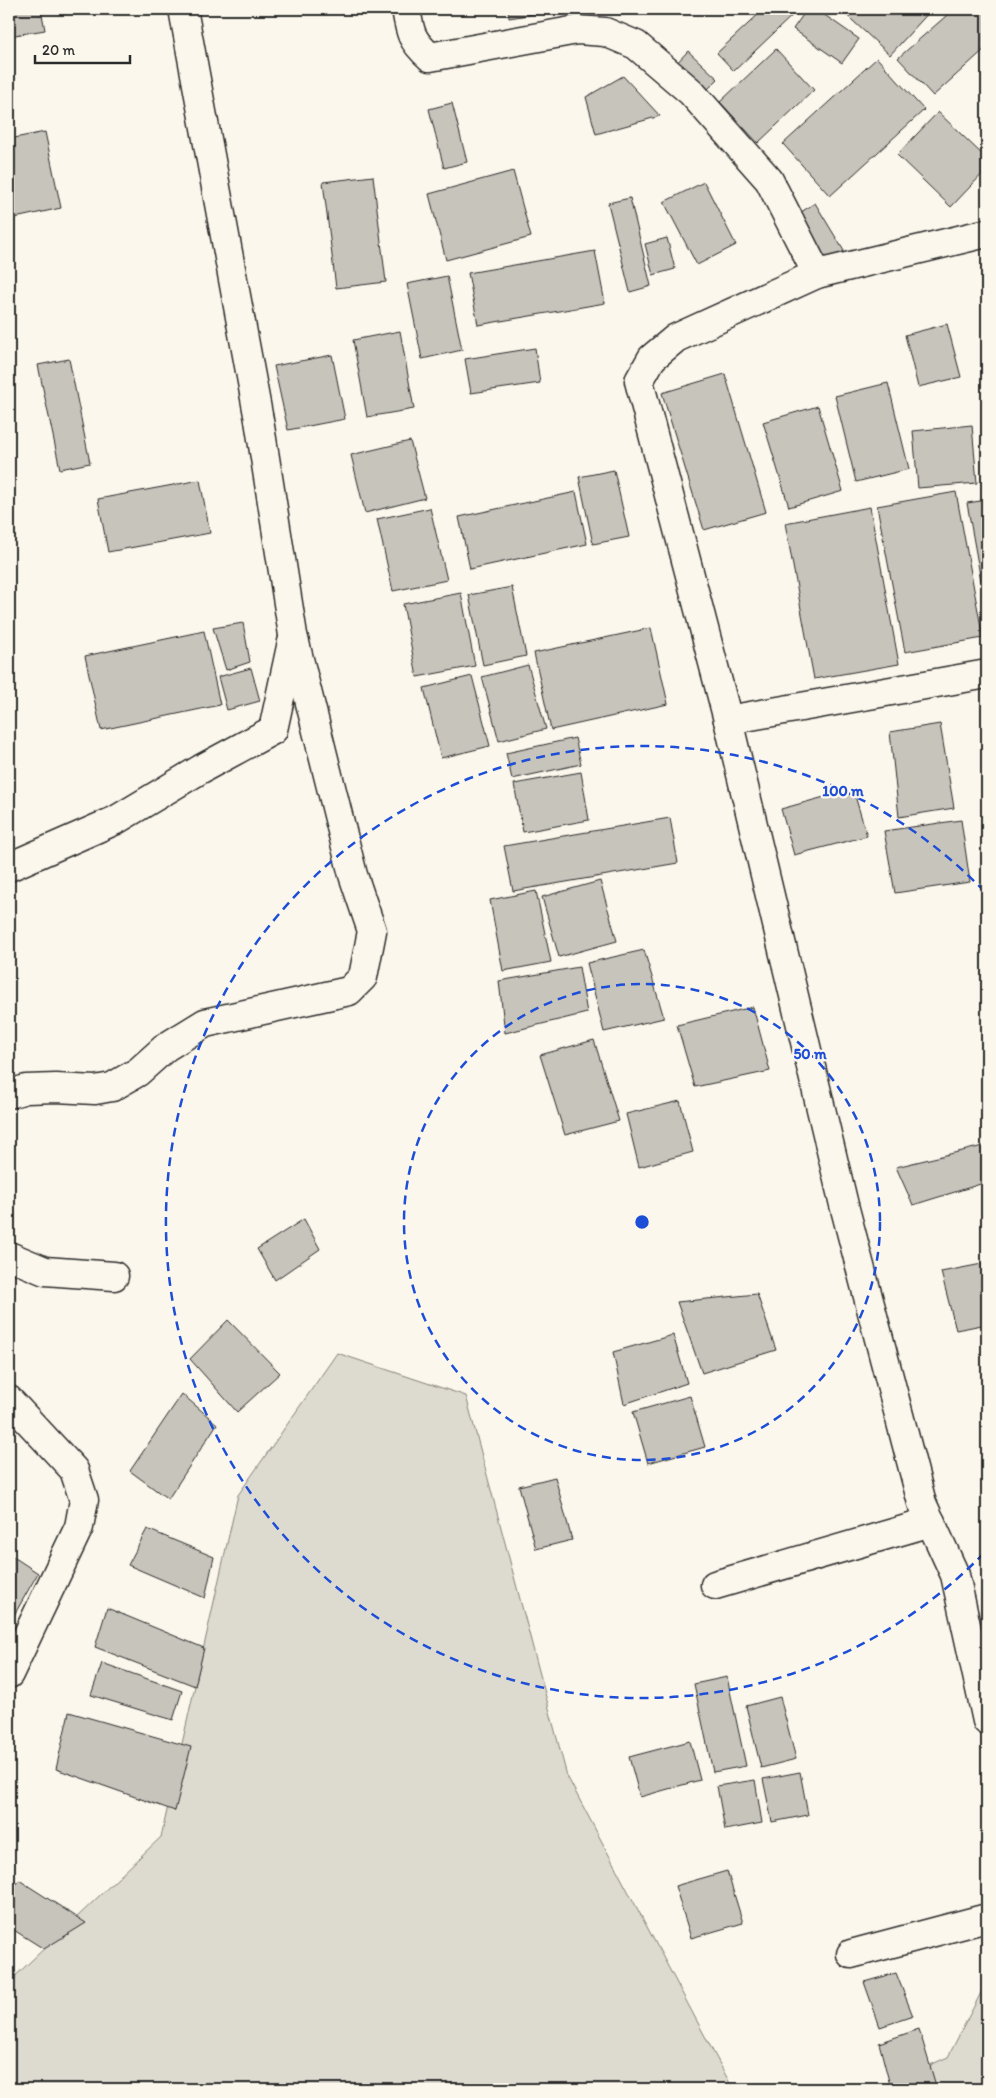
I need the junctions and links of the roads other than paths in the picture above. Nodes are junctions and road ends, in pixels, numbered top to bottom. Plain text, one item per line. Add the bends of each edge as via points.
1 (183, 9) edge
2 (406, 9) edge
3 (987, 233) edge
4 (817, 274) junction
5 (293, 636) junction
6 (987, 674) edge
7 (728, 720) junction
8 (9, 867) edge
9 (9, 1094) edge
10 (9, 1256) edge
11 (114, 1276) dead end
12 (9, 1400) edge
13 (931, 1522) junction
14 (715, 1586) dead end
15 (9, 1674) edge
16 (987, 1722) edge
17 (987, 1918) edge
18 (851, 1954) dead end

1 - 5 street via 259,420
2 - 4 street via 409,30 416,45 430,57 577,30 605,32 636,45 691,92 769,180
3 - 4 street
4 - 7 street via 676,338 652,358 640,381
5 - 8 street via 273,730 200,768 116,820
5 - 9 street via 354,875 372,931 363,977 349,991 206,1024 166,1047 138,1072 112,1087 95,1090 26,1089
6 - 7 street
7 - 13 street via 844,1205 922,1503
10 - 11 street via 45,1272
12 - 15 street via 74,1470 84,1500 79,1527
13 - 14 street
13 - 16 street via 955,1575
17 - 18 street

